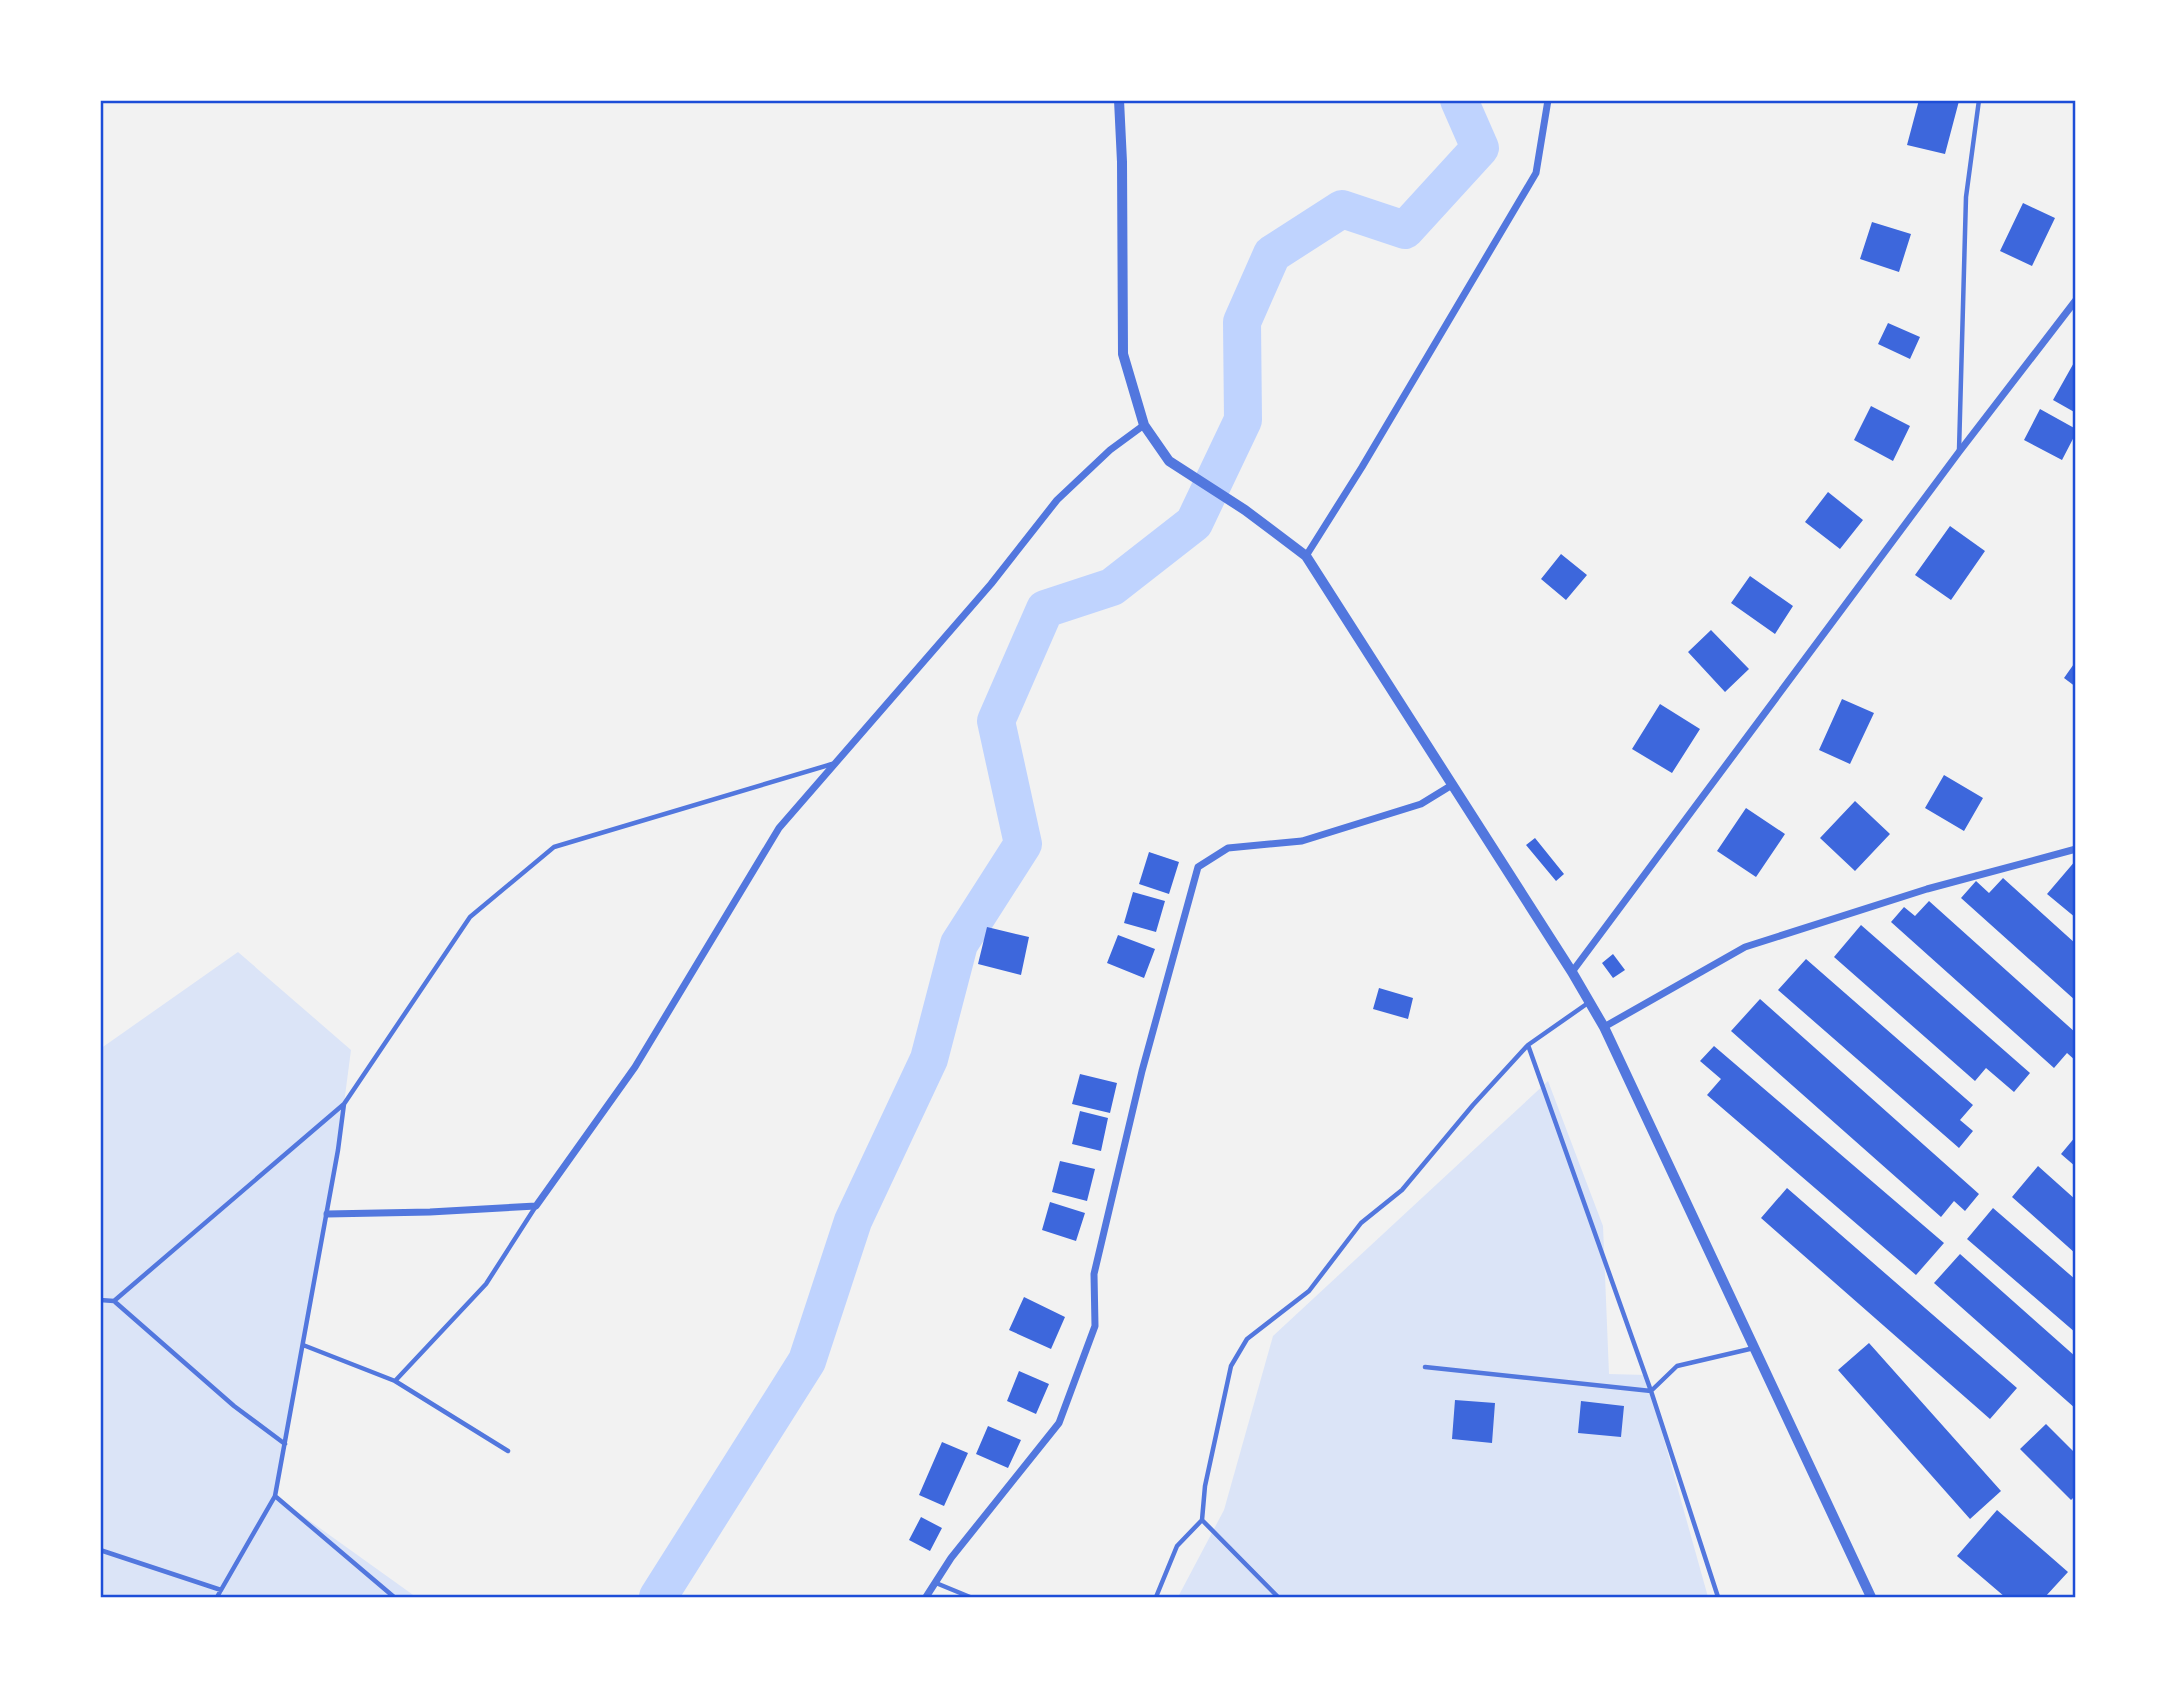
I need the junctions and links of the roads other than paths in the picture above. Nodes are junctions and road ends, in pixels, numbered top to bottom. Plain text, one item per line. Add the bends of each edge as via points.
1 (1119, 100) edge
2 (1548, 100) edge
3 (1979, 100) edge
4 (2076, 300) edge
5 (1144, 425) junction
6 (1959, 452) junction
7 (1306, 556) junction
8 (836, 763) junction
9 (1452, 785) junction
10 (2076, 849) edge
11 (1572, 972) junction
12 (1589, 1002) junction
13 (1604, 1027) junction
14 (1528, 1045) junction
15 (344, 1104) junction
16 (536, 1206) junction
17 (327, 1214) junction
18 (100, 1300) edge
19 (114, 1301) junction
20 (303, 1345) junction
21 (1754, 1348) junction
22 (1425, 1367) dead end
23 (395, 1381) junction
24 (1651, 1391) junction
25 (285, 1444) junction
26 (508, 1451) dead end
27 (275, 1496) junction
28 (1202, 1520) junction
29 (100, 1550) edge
30 (935, 1583) junction
31 (221, 1590) junction
32 (217, 1597) edge
33 (394, 1597) edge
34 (926, 1597) edge
35 (970, 1597) edge
36 (1156, 1597) edge
37 (1279, 1597) edge
38 (1718, 1597) edge
39 (1871, 1597) edge

1 - 5 street via 1123,354
2 - 7 street via 1536,173
3 - 6 lane via 1966,197
4 - 6 street
5 - 7 street via 1169,461
5 - 8 street via 1057,500 991,584
6 - 11 street
7 - 9 street
8 - 15 lane via 554,847 470,917
8 - 16 street via 779,828 635,1067
9 - 11 street
9 - 30 street via 1421,804 1302,841 1228,848 1198,867 1142,1071 1094,1273 1095,1326 1059,1423
10 - 13 street via 1927,889 1745,947
11 - 12 street
12 - 13 street
12 - 14 lane
13 - 21 street
14 - 24 lane
14 - 28 lane via 1402,1190 1361,1223 1309,1291 1247,1339 1231,1366
15 - 17 lane
15 - 19 lane
16 - 17 street
16 - 23 lane via 486,1284
17 - 20 lane
18 - 19 lane
19 - 25 lane via 234,1406
20 - 23 lane
20 - 25 lane
21 - 24 lane via 1677,1366
21 - 39 street
22 - 24 lane
23 - 26 lane
24 - 38 lane
25 - 27 lane
27 - 31 lane
27 - 33 lane
28 - 36 lane via 1177,1546
28 - 37 lane
29 - 31 lane
30 - 34 street
30 - 35 lane
31 - 32 lane

